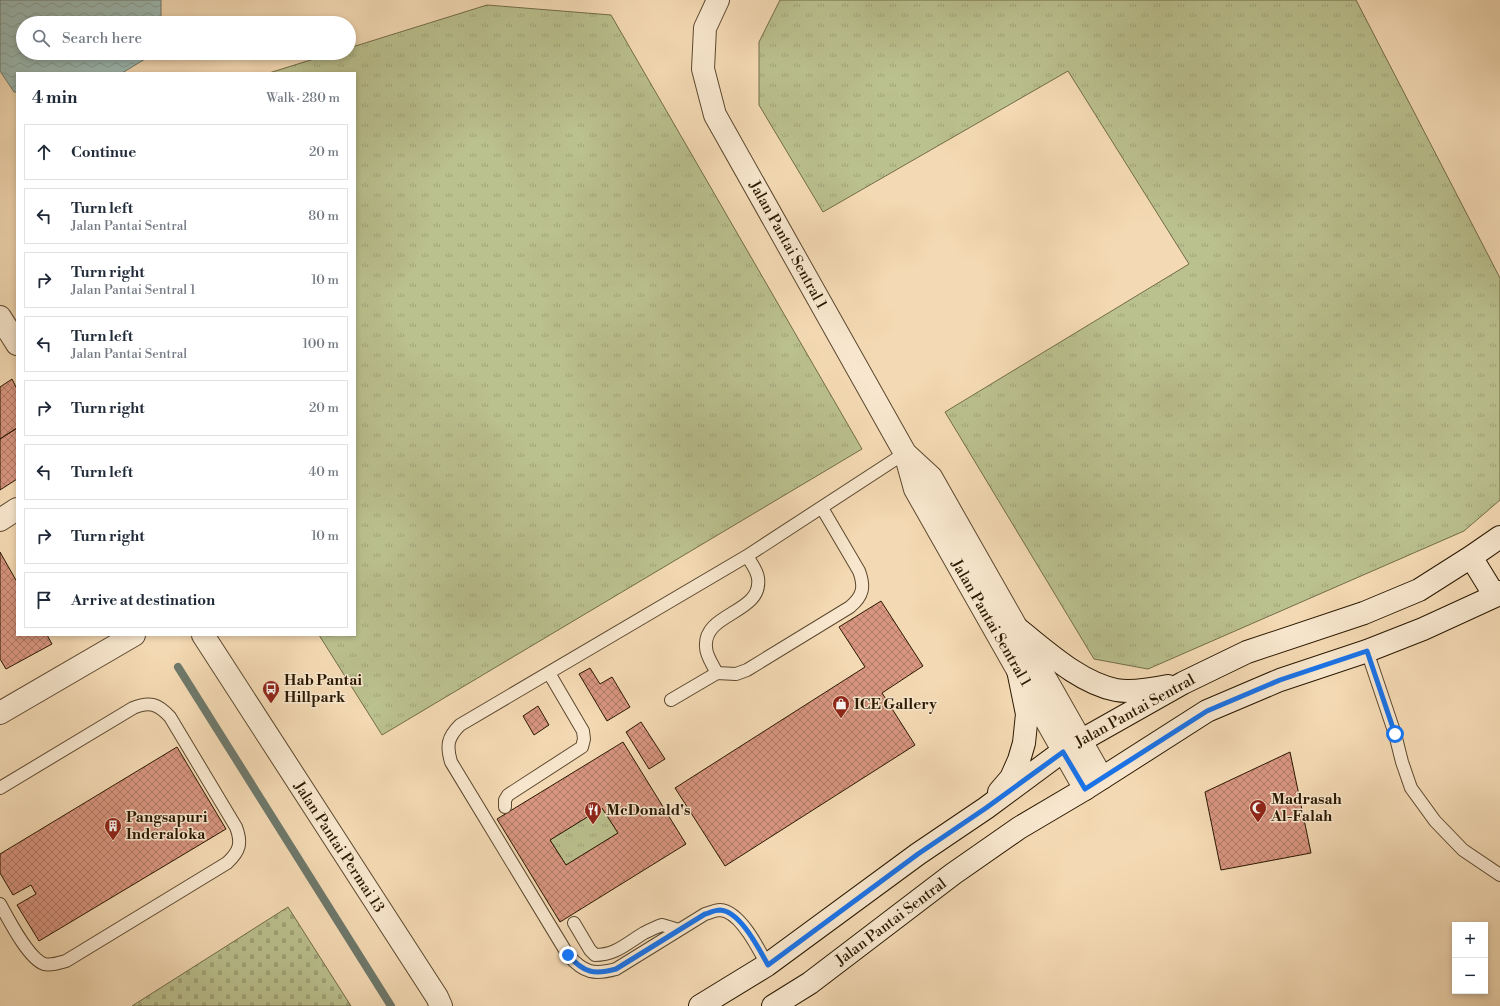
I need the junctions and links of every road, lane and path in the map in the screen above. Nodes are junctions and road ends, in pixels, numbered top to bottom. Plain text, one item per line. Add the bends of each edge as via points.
1 (718, 0) edge
2 (0, 317) edge
3 (16, 342) edge
4 (905, 453) junction
5 (822, 508) junction
6 (16, 510) edge
7 (0, 520) edge
8 (1500, 537) edge
9 (747, 556) junction
10 (1471, 557) junction
11 (1497, 594) edge
12 (1018, 629) junction
13 (132, 636) edge
14 (204, 636) edge
15 (1367, 651) junction
16 (1018, 670) junction
17 (549, 673) junction
18 (717, 673) junction
19 (1183, 683) junction
20 (671, 700) dead end
21 (0, 713) edge
22 (1082, 740) junction
23 (1063, 752) junction
24 (1094, 783) junction
25 (0, 788) edge
26 (505, 808) dead end
27 (986, 808) junction
28 (1500, 875) edge
29 (0, 904) edge
30 (574, 923) dead end
31 (679, 930) junction
32 (768, 965) junction
33 (443, 1003) edge
34 (700, 1006) edge
35 (772, 1006) edge

1 - 4 main road, Jalan Pantai Sentral 1 via 705,28 703,69 715,115
2 - 3 main road
4 - 5 lane
4 - 12 main road, Jalan Pantai Sentral 1 via 931,476
4 - 16 main road, Jalan Pantai Sentral 1 via 915,489
5 - 9 lane
5 - 18 lane via 859,571 862,591 858,601 747,670 736,674
6 - 7 main road
8 - 10 main road, Jalan Pantai Sentral
9 - 17 lane
9 - 18 lane via 758,578 753,598 718,622 710,629 706,638 709,658
10 - 11 main road
10 - 19 main road, Jalan Pantai Sentral via 1419,590 1364,613 1247,652
11 - 15 main road, Jalan Pantai Sentral via 1423,629
12 - 19 main road via 1058,661 1089,680 1117,691 1147,690
12 - 22 main road, Jalan Pantai Sentral 1
13 - 21 main road
14 - 33 main road, Jalan Pantai Permai 13
15 - 24 main road, Jalan Pantai Sentral via 1280,680 1207,711
15 - 28 lane via 1411,788 1435,821 1463,850
16 - 23 main road, Jalan Pantai Sentral 1
16 - 27 main road via 1027,714 1024,743 1011,778
17 - 26 lane via 583,731 582,747 508,795
17 - 31 lane via 452,732 448,742 451,762 564,948 577,965 590,972 616,969
18 - 20 lane
19 - 22 main road, Jalan Pantai Sentral
22 - 23 main road, Jalan Pantai Sentral
22 - 24 main road, Jalan Pantai Sentral 1
23 - 24 main road, Jalan Pantai Sentral 1
23 - 27 main road, Jalan Pantai Sentral
24 - 35 main road, Jalan Pantai Sentral via 1018,828 810,983
25 - 29 lane via 133,708 153,704 170,717 240,837 235,856 227,863 72,957 56,964 45,964 29,952
27 - 32 main road, Jalan Pantai Sentral via 918,854
30 - 31 lane via 595,955 605,955 619,950 645,932 662,925
31 - 32 lane via 705,914 720,910 731,913 744,927
32 - 34 main road, Jalan Pantai Sentral

